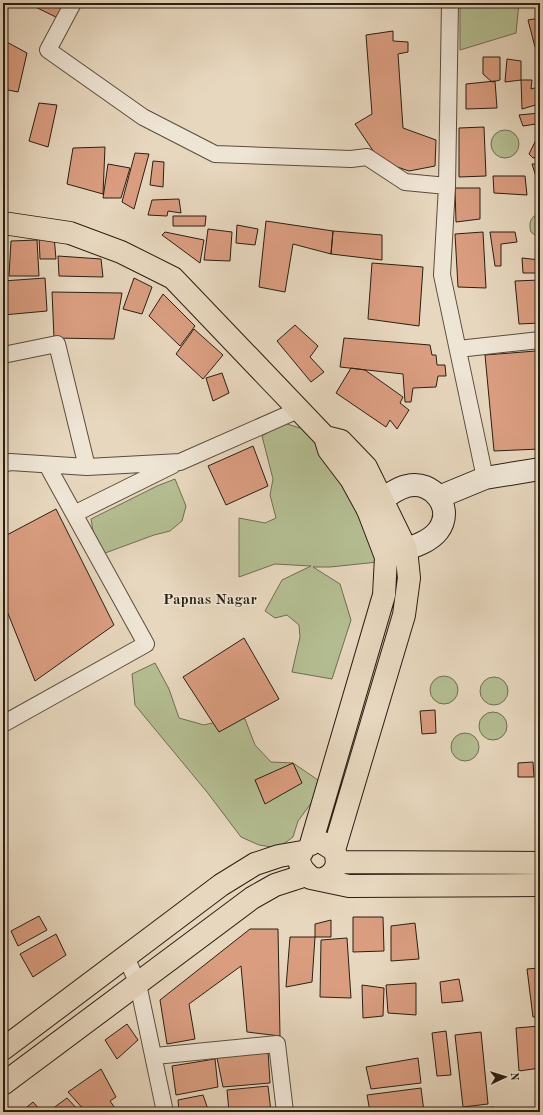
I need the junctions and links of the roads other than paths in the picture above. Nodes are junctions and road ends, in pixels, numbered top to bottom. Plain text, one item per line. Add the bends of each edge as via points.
1 (73, 3) edge
2 (450, 3) edge
3 (447, 186) junction
4 (3, 223) edge
5 (540, 340) edge
6 (458, 348) junction
7 (3, 355) edge
8 (298, 410) junction
9 (180, 462) junction
10 (3, 464) edge
11 (47, 465) junction
12 (87, 467) junction
13 (540, 469) edge
14 (485, 478) junction
15 (439, 497) junction
16 (376, 505) junction
17 (74, 514) junction
18 (406, 549) junction
19 (386, 556) junction
20 (3, 724) edge
21 (307, 848) junction
22 (336, 856) junction
23 (540, 863) edge
24 (315, 877) junction
25 (540, 885) edge
26 (126, 958) junction
27 (138, 984) junction
28 (3, 1049) edge
29 (154, 1056) junction
30 (3, 1084) edge
31 (165, 1112) edge
32 (285, 1112) edge

1 - 3 street via 48,50 143,117 215,154 351,159 367,157 405,182
2 - 3 street
3 - 6 street via 442,275
4 - 8 main road via 70,232 121,252 173,278
5 - 6 street
6 - 14 street
7 - 12 street via 57,344
8 - 9 street
8 - 16 main road via 325,437 341,441 366,467
9 - 12 street
9 - 17 street
10 - 11 street via 10,462
11 - 12 street
11 - 17 street
13 - 14 street
14 - 15 street
15 - 16 street via 432,490 414,484 405,486
15 - 18 street via 444,515 437,532 422,543
16 - 18 main road
16 - 19 main road
17 - 20 street via 146,644
18 - 19 street
18 - 22 main road via 409,578 404,615
19 - 21 main road via 384,595
21 - 22 main road via 324,843
21 - 24 main road via 300,865
21 - 26 main road via 255,864 221,885
22 - 23 main road
22 - 24 main road via 333,873
24 - 25 main road via 349,886
24 - 27 main road via 275,885 252,898
26 - 27 street
26 - 28 main road
27 - 29 street
27 - 30 main road
29 - 31 street
29 - 32 street via 277,1044

